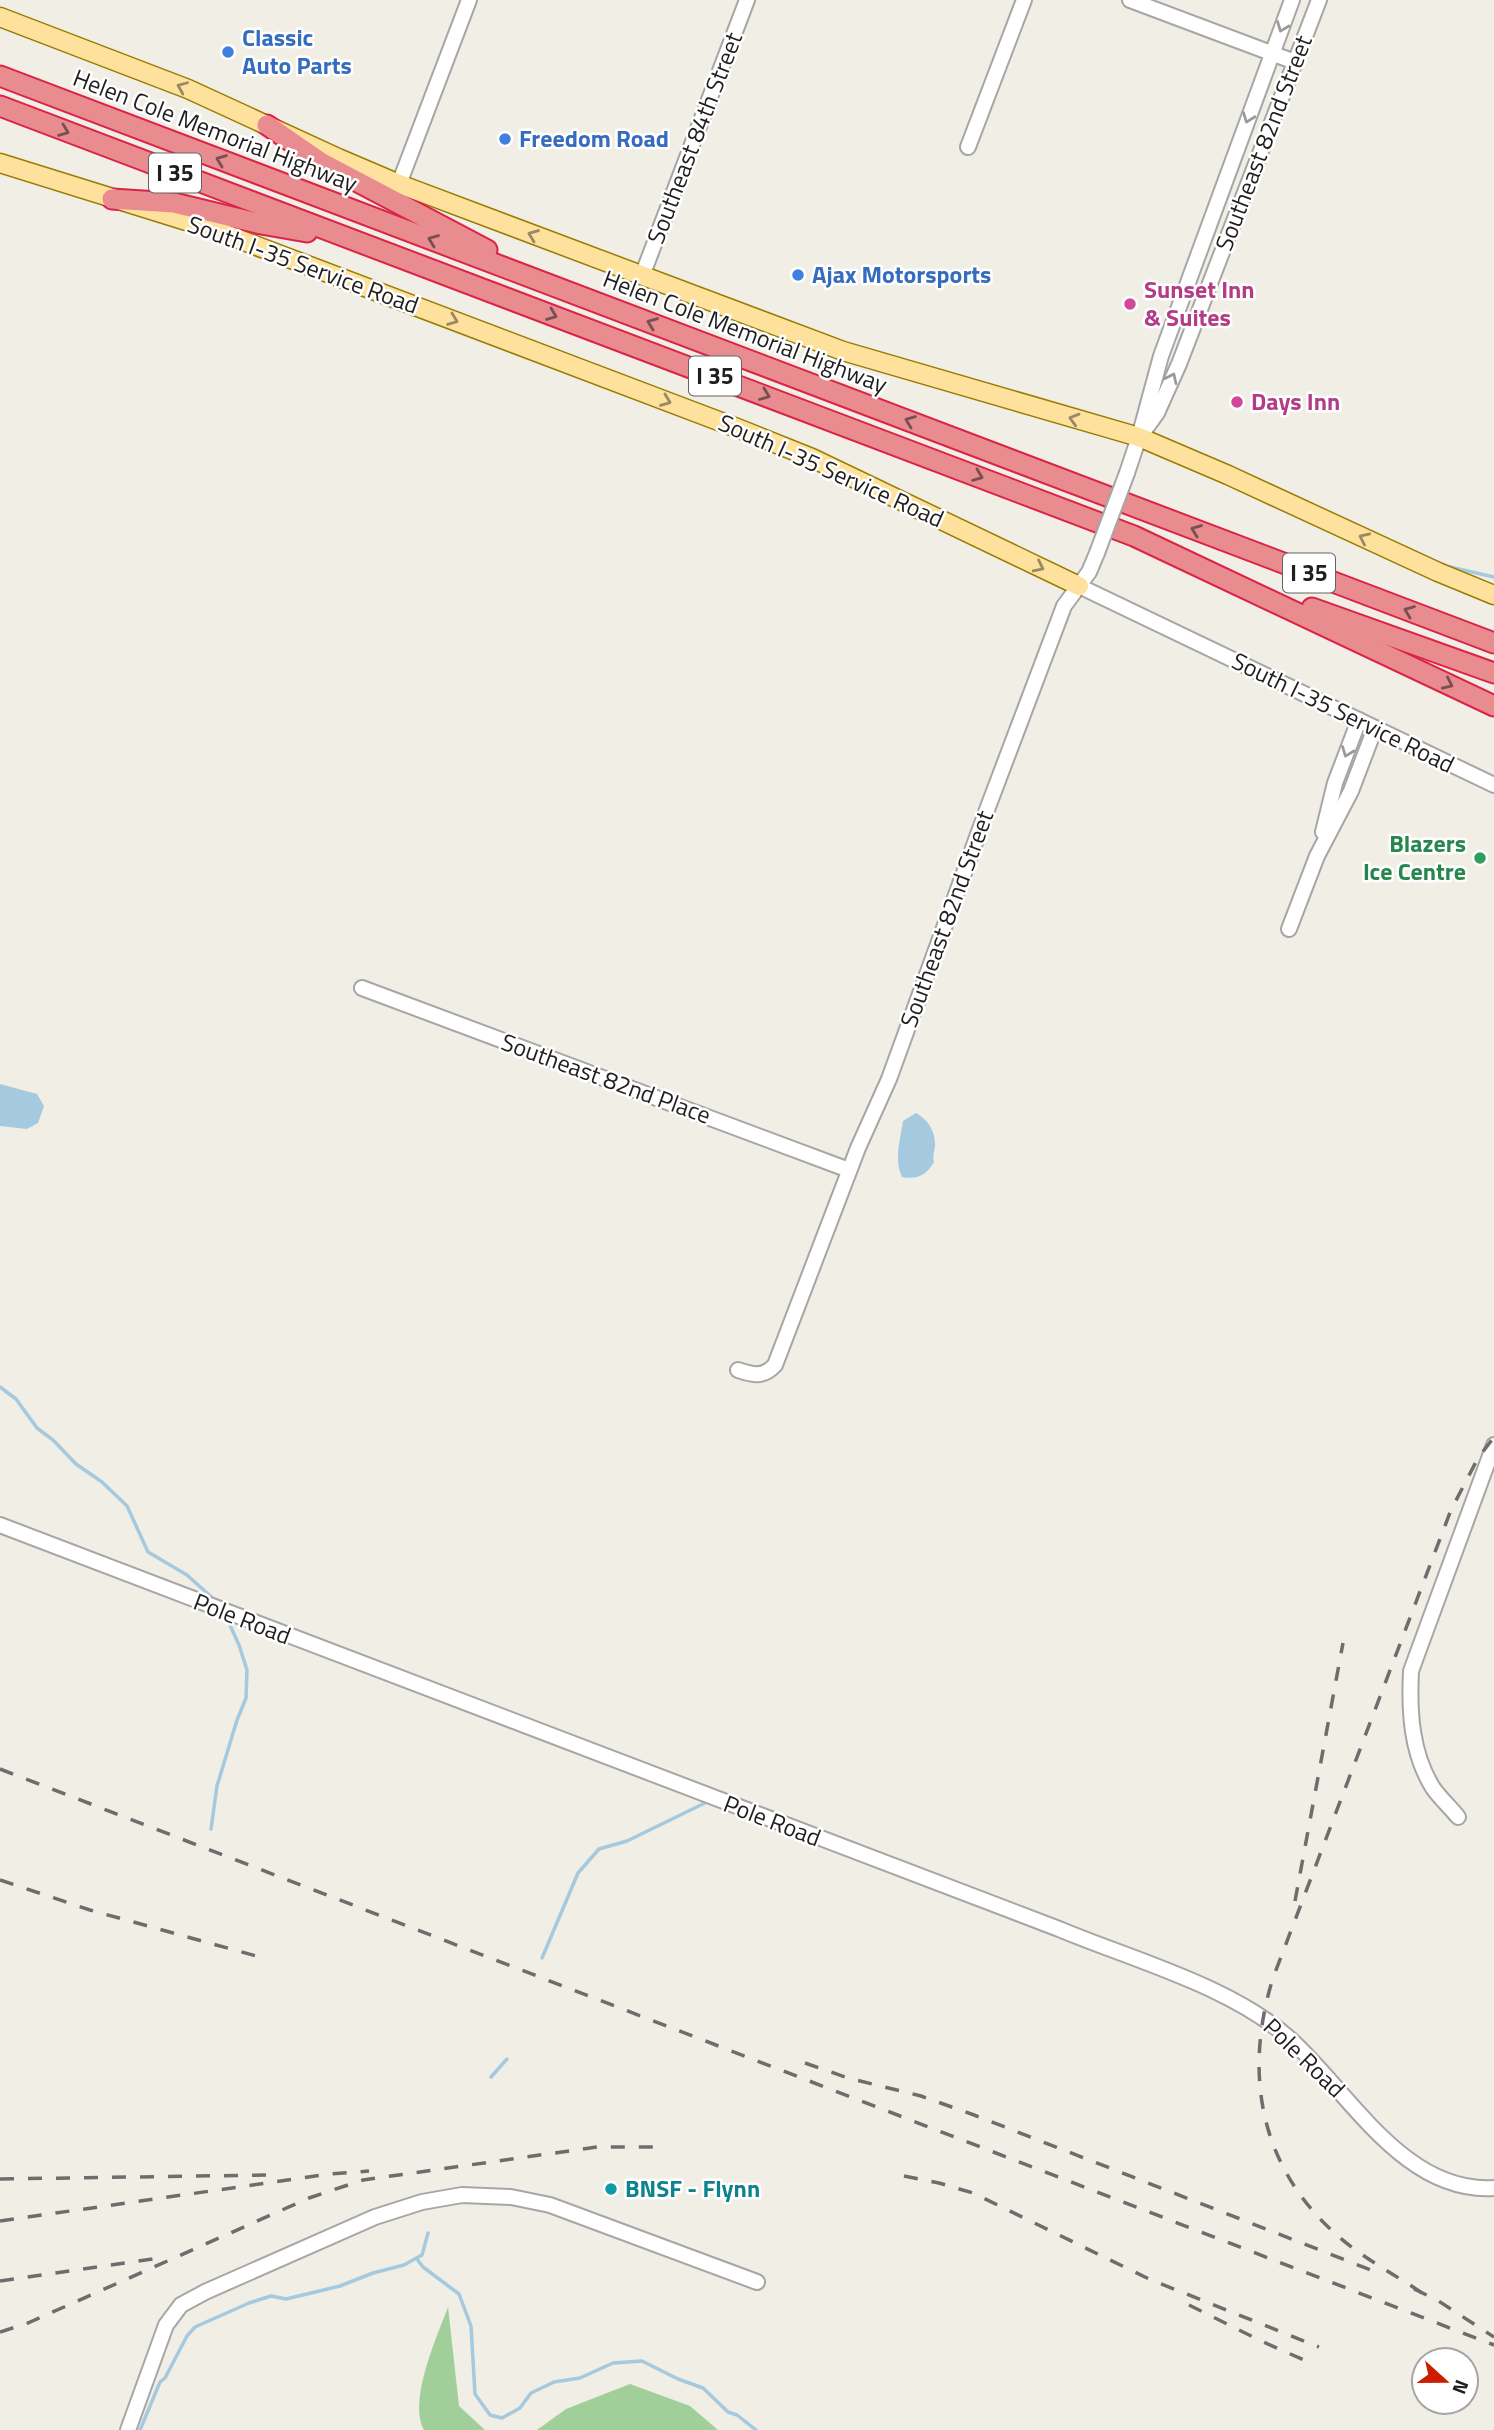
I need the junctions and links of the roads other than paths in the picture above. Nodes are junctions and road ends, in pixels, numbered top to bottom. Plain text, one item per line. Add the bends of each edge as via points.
1 (469, 0) edge
2 (747, 0) edge
3 (1024, 0) edge
4 (1130, 0) edge
5 (1292, 0) edge
6 (1319, 0) edge
7 (0, 17) edge
8 (1271, 54) junction
9 (1295, 62) junction
10 (0, 76) edge
11 (0, 106) edge
12 (267, 125) junction
13 (968, 147) dead end
14 (0, 163) edge
15 (399, 184) junction
16 (112, 199) junction
17 (351, 239) junction
18 (642, 276) junction
19 (566, 290) junction
20 (1139, 438) junction
21 (1209, 572) junction
22 (1079, 586) junction
23 (1494, 595) edge
24 (1494, 643) edge
25 (1494, 673) edge
26 (1494, 706) edge
27 (1359, 720) junction
28 (1375, 727) junction
29 (1491, 783) edge
30 (1317, 856) junction
31 (1289, 929) dead end
32 (362, 988) dead end
33 (849, 1170) junction
34 (738, 1370) dead end
35 (1494, 1446) edge
36 (0, 1525) edge
37 (1458, 1817) dead end
38 (1494, 2188) edge
39 (757, 2282) dead end
40 (128, 2430) edge

1 - 15 street
2 - 18 street, Southeast 84th Street
3 - 13 street
4 - 8 street
5 -> 8 street, Southeast 82nd Street
6 - 9 street, Southeast 82nd Street
12 -> 7 main road via 168,81
8 - 9 street
8 -> 20 street, Southeast 82nd Street via 1161,356
20 -> 9 street, Southeast 82nd Street via 1157,413 1179,364
19 -> 10 highway, Helen Cole Memorial Highway / I 35
11 -> 17 highway, I 35
12 - 15 main road
12 - 19 highway via 322,163
14 - 16 main road, South I-35 Service Road
18 -> 15 main road
16 - 17 highway via 174,203
16 -> 22 main road, South I-35 Service Road via 212,229 812,458
17 -> 21 highway, I 35 via 1134,536
20 -> 18 main road via 843,351
24 -> 19 highway, Helen Cole Memorial Highway / I 35
20 - 22 street, Southeast 82nd Street, bridge via 1097,553
23 -> 20 main road
21 - 25 highway, I 35
21 -> 26 highway
22 - 27 street, South I-35 Service Road
22 - 33 street, Southeast 82nd Street via 1065,606 889,1079
27 - 28 street, South I-35 Service Road
27 -> 30 street via 1335,783
28 - 29 street, South I-35 Service Road
28 - 30 street via 1351,790
30 - 31 street
32 - 33 street, Southeast 82nd Place
33 - 34 street, Southeast 82nd Street via 775,1365 758,1375
35 - 37 street via 1411,1671 1409,1706 1418,1751 1434,1788
36 - 38 street, Pole Road via 1222,1995 1273,2024 1369,2124 1419,2166 1459,2187
39 - 40 street via 532,2200 462,2195 422,2202 365,2222 181,2305 166,2325

